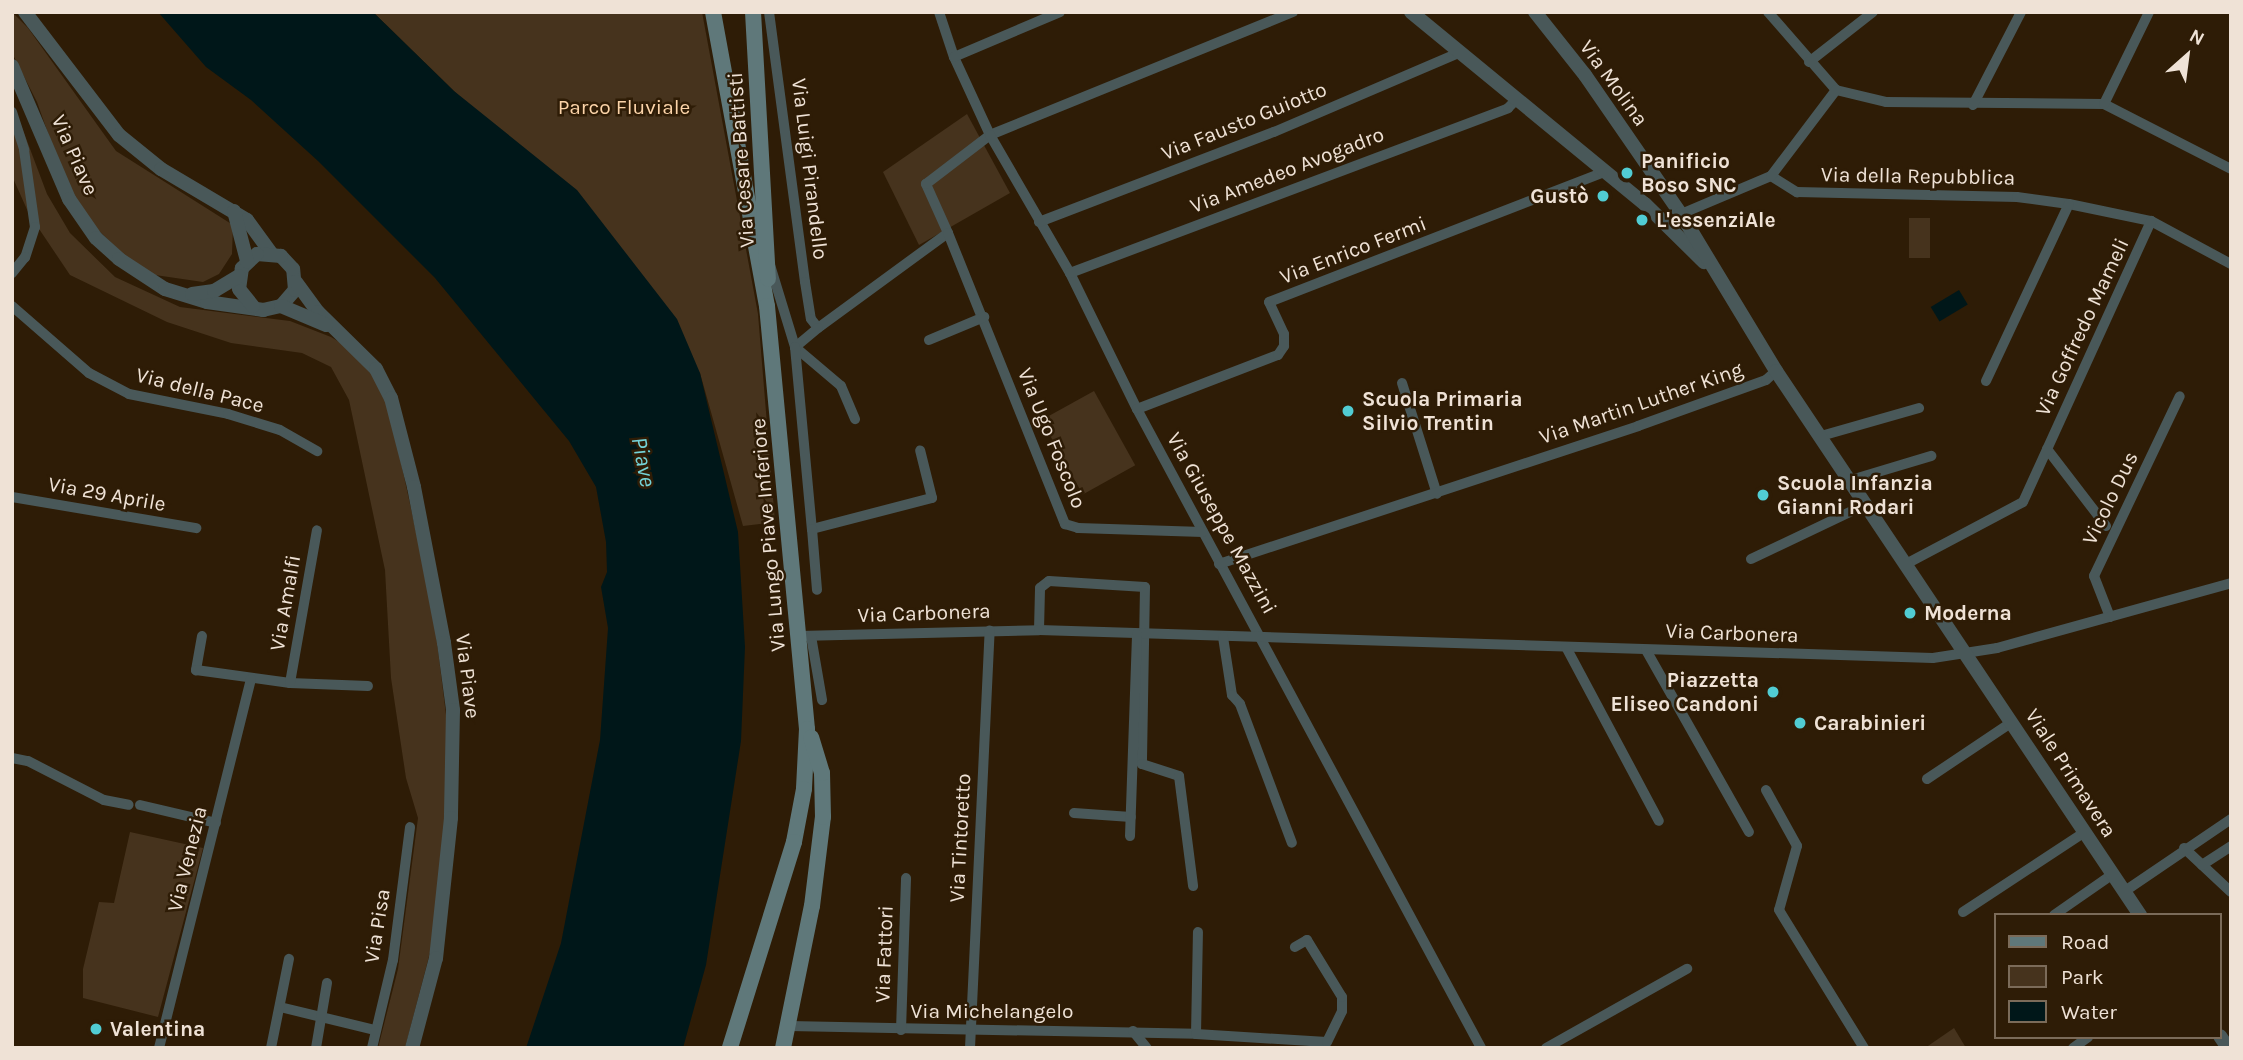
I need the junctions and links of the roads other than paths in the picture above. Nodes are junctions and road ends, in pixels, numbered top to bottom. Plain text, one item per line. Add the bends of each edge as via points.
1 (25, 12) edge
2 (713, 12) edge
3 (753, 12) edge
4 (769, 12) edge
5 (939, 12) edge
6 (1060, 12) edge
7 (1293, 12) edge
8 (1411, 12) edge
9 (1535, 12) edge
10 (1768, 12) edge
11 (1873, 12) edge
12 (2021, 12) edge
13 (2149, 12) edge
14 (1461, 52) junction
15 (954, 57) junction
16 (1809, 62) junction
17 (12, 66) edge
18 (1836, 90) junction
19 (1516, 100) junction
20 (1973, 104) junction
21 (2104, 104) junction
22 (12, 112) edge
23 (990, 135) junction
24 (2231, 169) edge
25 (1605, 172) junction
26 (1771, 176) junction
27 (1645, 204) junction
28 (2068, 204) junction
29 (233, 210) junction
30 (1681, 215) junction
31 (2151, 221) junction
32 (1039, 222) junction
33 (948, 233) junction
34 (271, 253) junction
35 (247, 261) junction
36 (768, 262) junction
37 (2231, 264) edge
38 (1710, 268) junction
39 (13, 270) edge
40 (1070, 273) junction
41 (239, 276) junction
42 (296, 282) junction
43 (183, 295) junction
44 (12, 306) edge
45 (253, 306) junction
46 (281, 306) junction
47 (767, 306) junction
48 (984, 317) junction
49 (818, 328) junction
50 (337, 331) junction
51 (929, 341) dead end
52 (795, 347) junction
53 (1776, 371) junction
54 (1986, 381) dead end
55 (1402, 383) dead end
56 (2180, 396) dead end
57 (1919, 408) dead end
58 (1137, 409) junction
59 (855, 419) dead end
60 (1821, 436) junction
61 (2048, 449) junction
62 (920, 450) dead end
63 (317, 452) dead end
64 (1931, 456) dead end
65 (1851, 480) junction
66 (1437, 494) junction
67 (12, 497) edge
68 (1867, 504) junction
69 (2106, 526) dead end
70 (196, 528) dead end
71 (812, 529) junction
72 (317, 530) dead end
73 (1203, 532) junction
74 (1751, 559) dead end
75 (1219, 564) junction
76 (1906, 564) junction
77 (2231, 583) edge
78 (817, 590) dead end
79 (2110, 617) junction
80 (990, 630) junction
81 (1039, 630) junction
82 (1141, 634) junction
83 (202, 636) dead end
84 (805, 636) junction
85 (1223, 637) junction
86 (1263, 638) junction
87 (1566, 647) junction
88 (1646, 650) junction
89 (1966, 656) junction
90 (251, 679) junction
91 (290, 683) junction
92 (368, 686) dead end
93 (822, 700) dead end
94 (2012, 722) junction
95 (807, 729) junction
96 (12, 758) edge
97 (1927, 779) dead end
98 (1766, 790) dead end
99 (1074, 813) dead end
100 (1130, 817) junction
101 (2231, 819) edge
102 (1659, 821) dead end
103 (216, 823) junction
104 (410, 827) dead end
105 (1749, 832) dead end
106 (2085, 832) junction
107 (1130, 836) dead end
108 (1292, 842) dead end
109 (2231, 846) edge
110 (2184, 848) junction
111 (2202, 865) junction
112 (2113, 874) junction
113 (906, 878) dead end
114 (1193, 886) dead end
115 (2125, 891) junction
116 (2231, 892) edge
117 (1963, 912) dead end
118 (2057, 913) edge
119 (2139, 913) edge
120 (1198, 932) dead end
121 (1295, 947) dead end
122 (289, 959) dead end
123 (1687, 969) dead end
124 (327, 983) dead end
125 (280, 1007) junction
126 (321, 1020) junction
127 (789, 1026) junction
128 (970, 1029) junction
129 (375, 1030) junction
130 (901, 1030) junction
131 (1133, 1031) junction
132 (1196, 1034) junction
133 (159, 1048) edge
134 (271, 1048) edge
135 (316, 1048) edge
136 (372, 1048) edge
137 (412, 1048) edge
138 (730, 1048) edge
139 (783, 1048) edge
140 (970, 1048) edge
141 (1147, 1048) edge
142 (1481, 1048) edge
143 (1546, 1048) edge
144 (1864, 1048) edge

1 - 29 street, Via Piave via 104,117 139,153
2 - 47 main road, Via Lungo Piave Inferiore
3 - 36 main road, Via Cesare Battisti
4 - 49 street, Via Luigi Pirandello via 805,282 811,319
5 - 15 street, Via Giuseppe Mazzini
6 - 15 street
7 - 23 street
8 - 14 street
9 - 30 street, Via Molina via 1585,75
10 - 16 street
11 - 16 street
12 - 20 street
13 - 21 street
14 - 19 street
14 - 32 street, Via Fausto Guiotto via 1274,132
15 - 23 street, Via Giuseppe Mazzini
16 - 18 street
17 - 43 street, Via Piave via 80,218 119,260 164,289
18 - 20 street via 1886,102
18 - 26 street
19 - 25 street
19 - 40 street, Via Amedeo Avogadro via 1508,108
20 - 21 street
21 - 24 street
22 - 39 street via 24,150 35,227
23 - 32 street, Via Giuseppe Mazzini
23 - 33 street via 926,184
25 - 27 street
25 - 58 street, Via Enrico Fermi via 1269,302 1284,334 1278,355
26 - 28 street, Via della Repubblica via 1797,192 2017,197
26 - 30 street
27 - 30 street via 1668,216
27 - 38 street
28 - 31 street, Via della Repubblica
28 - 54 street
29 - 34 street, Via Piave via 247,220
29 - 35 street
30 - 38 street, Via Molina
31 - 37 street, Via della Repubblica
31 - 61 street, Via Goffredo Mameli
32 - 40 street, Via Giuseppe Mazzini
33 - 48 street, Via Ugo Foscolo
33 - 49 street
34 - 35 street
34 - 42 street via 289,262
35 - 41 street
36 - 47 main road, Via Cesare Battisti
36 - 52 street
38 - 53 street, Viale Primavera
40 - 58 street, Via Giuseppe Mazzini
41 - 43 street via 214,291
41 - 45 street via 240,293
42 - 46 street via 292,296
42 - 50 street, Via Piave
43 - 45 street, Via Piave
44 - 63 street, Via della Pace via 89,373 129,394 228,414 280,430
45 - 46 street via 263,310
46 - 50 street, Via Piave
47 - 84 main road, Via Lungo Piave Inferiore
48 - 51 street
48 - 73 street, Via Ugo Foscolo via 1065,524
49 - 52 street
50 - 137 street, Via Piave via 376,369 391,398 414,487 453,710 452,818 436,958
52 - 59 street via 841,386
52 - 71 street
53 - 60 street, Viale Primavera
53 - 66 street, Via Martin Luther King via 1766,380 1651,422
55 - 66 street
56 - 79 street, Vicolo Dus via 2094,576
57 - 60 street
58 - 73 street, Via Giuseppe Mazzini
60 - 65 street, Viale Primavera
61 - 69 street, Via Goffredo Mameli
61 - 76 street, Via Goffredo Mameli via 2023,502
62 - 71 street via 932,498
64 - 65 street
65 - 68 street, Viale Primavera
66 - 75 street, Via Martin Luther King
67 - 70 street, Via 29 Aprile
68 - 74 street
68 - 76 street, Viale Primavera
71 - 78 street
72 - 91 street, Via Amalfi
73 - 75 street, Via Giuseppe Mazzini
75 - 86 street, Via Giuseppe Mazzini
76 - 89 street, Viale Primavera
77 - 79 street, Via Carbonera
79 - 89 street, Via Carbonera
80 - 81 street, Via Carbonera
80 - 84 street, Via Carbonera
80 - 128 street, Via Tintoretto
81 - 82 street, Via Carbonera
81 - 82 street via 1040,588 1049,581 1145,587
82 - 85 street, Via Carbonera
82 - 100 street
82 - 114 street via 1142,764 1179,776
83 - 90 street, Via Amalfi via 196,670
84 - 93 street
84 - 95 main road, Via Lungo Piave Inferiore
85 - 86 street, Via Carbonera
85 - 108 street via 1232,695 1240,704
86 - 87 street, Via Carbonera
86 - 142 street, Via Giuseppe Mazzini
87 - 88 street, Via Carbonera
87 - 102 street
88 - 89 street, Via Carbonera
88 - 105 street
89 - 94 street, Viale Primavera
90 - 91 street, Via Amalfi
90 - 103 street, Via Venezia
91 - 92 street, Via Amalfi
94 - 97 street
94 - 106 street, Viale Primavera
95 - 127 main road via 822,773 823,817
95 - 138 main road, Via Lungo Piave Inferiore via 804,789 794,842
96 - 103 street via 29,761 104,800
98 - 144 street via 1797,846 1779,909
99 - 100 street
100 - 107 street
101 - 110 street
103 - 133 street, Via Venezia
104 - 129 street, Via Pisa via 393,960
106 - 112 street, Viale Primavera
106 - 117 street
109 - 111 street
110 - 111 street
110 - 115 street
111 - 116 street
112 - 115 street, Viale Primavera
112 - 118 street
113 - 130 street, Via Fattori
115 - 119 street, Viale Primavera
120 - 132 street
121 - 132 street, Via Michelangelo via 1307,940 1342,997 1342,1011 1326,1042
122 - 125 street
123 - 143 street
124 - 126 street
125 - 126 street
125 - 134 street
126 - 129 street
126 - 135 street
127 - 130 street, Via Michelangelo
127 - 139 main road
128 - 130 street, Via Michelangelo
128 - 131 street, Via Michelangelo
128 - 140 street, Via Tintoretto
129 - 136 street, Via Pisa
131 - 132 street, Via Michelangelo
131 - 141 street

